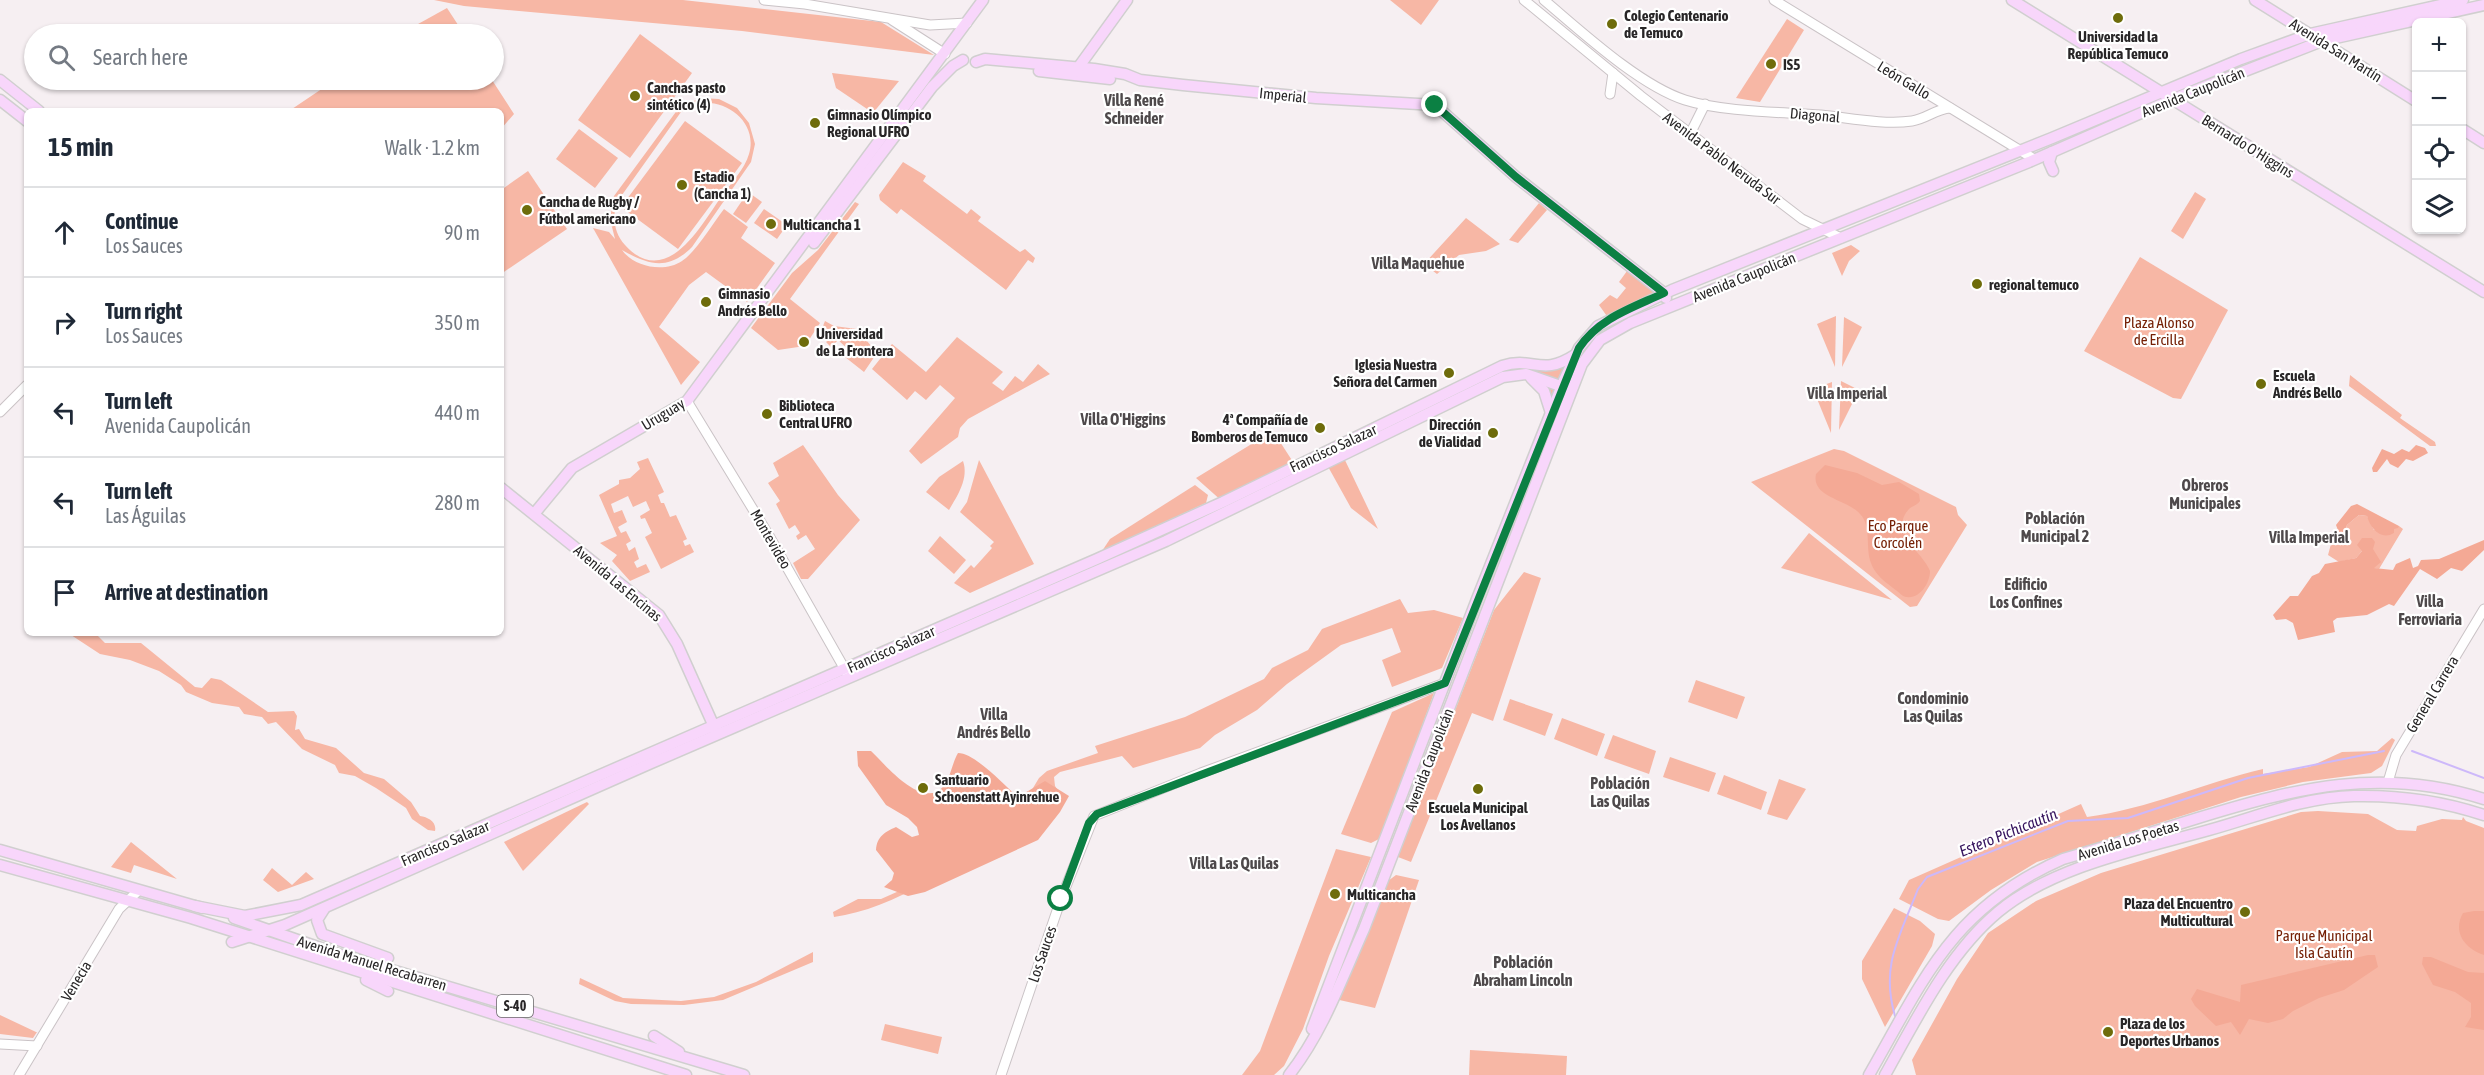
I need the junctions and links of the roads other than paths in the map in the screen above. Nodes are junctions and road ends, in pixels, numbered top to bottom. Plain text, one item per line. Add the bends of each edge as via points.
1 (765, 0) edge
2 (982, 0) edge
3 (1127, 0) edge
4 (1524, 0) edge
5 (1544, 0) edge
6 (1774, 0) edge
7 (2013, 0) edge
8 (2255, 0) edge
9 (2463, 0) edge
10 (2484, 5) edge
11 (888, 17) junction
12 (967, 23) junction
13 (2310, 34) junction
14 (2322, 41) junction
15 (947, 55) junction
16 (963, 60) junction
17 (1076, 71) junction
18 (1613, 73) junction
19 (941, 78) junction
20 (0, 80) edge
21 (2160, 91) junction
22 (1610, 94) dead end
23 (2412, 98) edge
24 (2173, 99) junction
25 (0, 100) edge
26 (1705, 104) junction
27 (35, 108) edge
28 (1950, 108) junction
29 (24, 120) edge
30 (2466, 132) edge
31 (1690, 134) junction
32 (2484, 143) edge
33 (2020, 151) junction
34 (2052, 152) junction
35 (2034, 159) junction
36 (2053, 171) dead end
37 (1802, 219) junction
38 (1822, 230) junction
39 (1804, 237) junction
40 (1841, 238) junction
41 (792, 262) junction
42 (2484, 292) edge
43 (1664, 293) junction
44 (1670, 306) junction
45 (1575, 355) junction
46 (1526, 374) junction
47 (24, 388) edge
48 (1567, 388) junction
49 (687, 401) junction
50 (0, 412) edge
51 (1551, 416) junction
52 (504, 491) edge
53 (504, 492) edge
54 (547, 496) junction
55 (517, 501) junction
56 (532, 516) junction
57 (556, 532) junction
58 (1498, 548) junction
59 (1504, 569) junction
60 (2484, 609) edge
61 (1467, 660) junction
62 (847, 674) junction
63 (1445, 683) junction
64 (1451, 704) junction
65 (705, 706) junction
66 (732, 717) junction
67 (715, 730) junction
68 (2388, 782) junction
69 (1402, 796) junction
70 (2354, 796) junction
71 (2484, 799) edge
72 (2484, 815) edge
73 (0, 850) edge
74 (1393, 856) junction
75 (0, 865) edge
76 (138, 891) junction
77 (122, 905) junction
78 (195, 906) junction
79 (324, 909) junction
80 (271, 931) junction
81 (252, 938) junction
82 (232, 942) dead end
83 (338, 954) junction
84 (339, 966) junction
85 (388, 991) dead end
86 (654, 1036) dead end
87 (0, 1044) edge
88 (37, 1046) junction
89 (1886, 1047) junction
90 (1303, 1057) junction
91 (692, 1060) junction
92 (666, 1069) junction
93 (19, 1075) edge
94 (678, 1075) edge
95 (686, 1075) edge
96 (744, 1075) edge
97 (1002, 1075) edge
98 (1289, 1075) edge
99 (1296, 1075) edge
100 (1863, 1075) edge
101 (1869, 1075) edge
102 (1885, 1075) edge

1 - 11 street
2 - 12 main road, Uruguay
3 - 17 main road
4 - 18 street, Avenida Pablo Neruda Sur
5 - 26 street, Diagonal via 1652,83 1678,97
6 - 28 street, León Gallo
7 - 21 main road, Bernardo O'Higgins
8 - 13 main road, Avenida San Martín
9 - 13 main road, Avenida Caupolicán
10 - 14 main road, Avenida Caupolicán
11 - 12 street via 930,25
11 - 15 street
12 - 15 main road, Uruguay
13 - 14 main road, Avenida San Martín
13 - 21 main road, Avenida Caupolicán
14 - 23 main road, Avenida San Martín
14 - 24 main road, Avenida Caupolicán
15 - 16 main road, Imperial
15 - 19 main road
15 - 41 main road, Uruguay
16 - 17 main road, Imperial via 985,66
16 - 19 main road, Uruguay
17 - 43 main road, Imperial via 1122,80 1439,109 1524,183
18 - 22 street
18 - 31 street, Avenida Pablo Neruda Sur
19 - 41 main road, Uruguay via 834,219
20 - 27 main road
21 - 24 main road, Bernardo O'Higgins
21 - 33 main road, Avenida Caupolicán
24 - 34 main road, Avenida Caupolicán
24 - 42 main road, Bernardo O'Higgins
25 - 29 main road
26 - 28 street, Diagonal via 1911,121
26 - 31 street
28 - 33 street, León Gallo
30 - 32 main road
31 - 37 street, Avenida Pablo Neruda Sur
33 - 35 street, León Gallo
33 - 38 main road, Avenida Caupolicán
34 - 35 main road, Avenida Caupolicán
34 - 36 main road via 2049,162
35 - 40 main road, Avenida Caupolicán
37 - 38 street, Avenida Pablo Neruda Sur
37 - 39 street
38 - 39 main road, Avenida Caupolicán
38 - 40 street, Avenida Pablo Neruda Sur
39 - 43 main road, Avenida Caupolicán
40 - 44 main road, Avenida Caupolicán
41 - 49 main road, Uruguay
43 - 44 main road
43 - 45 main road, Avenida Caupolicán via 1605,321 1587,336
44 - 48 main road, Avenida Caupolicán via 1600,340
45 - 48 main road, Avenida Caupolicán
45 - 62 main road, Francisco Salazar via 1555,366 1502,366 1223,502
46 - 48 main road
46 - 51 main road via 1544,391
46 - 62 main road, Francisco Salazar via 1503,377 1166,541
47 - 50 street
48 - 51 main road, Avenida Caupolicán
48 - 59 main road, Avenida Caupolicán
49 - 54 main road, Uruguay via 578,463
49 - 62 street, Montevideo via 763,524
51 - 58 main road, Avenida Caupolicán
52 - 55 main road, Avenida Las Encinas
53 - 56 main road, Avenida Las Encinas
54 - 55 main road via 532,502
54 - 56 main road, Uruguay
54 - 57 main road via 547,514
55 - 56 main road, Avenida Las Encinas
56 - 57 main road, Avenida Las Encinas
57 - 65 main road, Avenida Las Encinas via 659,615
58 - 59 main road
58 - 63 main road, Avenida Caupolicán
59 - 61 main road, Avenida Caupolicán
60 - 68 street, General Carrera via 2396,754
61 - 63 main road via 1457,675
61 - 64 main road, Avenida Caupolicán
62 - 66 main road, Francisco Salazar
62 - 67 main road, Francisco Salazar
63 - 64 main road
63 - 69 main road, Avenida Caupolicán
63 - 97 street, Los Sauces via 1094,816 1061,899
64 - 74 main road, Avenida Caupolicán
65 - 66 main road via 714,714
65 - 67 main road, Avenida Las Encinas
66 - 67 main road, Francisco Salazar
67 - 78 main road, Francisco Salazar via 301,905 245,916
67 - 79 main road, Francisco Salazar
68 - 70 main road via 2370,793
68 - 71 main road, Avenida Los Poetas
68 - 89 main road, Avenida Los Poetas via 2328,785 2275,795 2063,859 2029,875 1987,903 1956,934
69 - 74 main road
69 - 90 main road, Avenida Caupolicán via 1319,1006
70 - 72 main road, Avenida Los Poetas via 2444,803
70 - 102 main road, Avenida Los Poetas via 2274,810 2101,862 2030,890 1988,921 1951,963
73 - 76 main road, Avenida Manuel Recabarren / S-40
74 - 90 main road, Avenida Caupolicán
75 - 77 main road, Avenida Manuel Recabarren / S-40
76 - 77 street, Venecia
76 - 78 main road, Avenida Manuel Recabarren / S-40
77 - 81 main road, Avenida Manuel Recabarren / S-40
77 - 88 street, Venecia
78 - 80 main road, Avenida Manuel Recabarren / S-40
79 - 80 main road, Francisco Salazar
79 - 83 main road via 317,921 322,934 388,958
80 - 81 main road, Francisco Salazar
80 - 83 main road, Avenida Manuel Recabarren / S-40
81 - 82 main road, Francisco Salazar
81 - 84 main road, Avenida Manuel Recabarren / S-40
83 - 91 main road, Avenida Manuel Recabarren / S-40
84 - 85 main road
84 - 92 main road, Avenida Manuel Recabarren / S-40
86 - 91 main road
87 - 88 street
88 - 93 street, Venecia
89 - 100 main road
89 - 101 main road, Avenida Los Poetas
90 - 98 main road
90 - 99 main road, Avenida Caupolicán
91 - 96 main road, Avenida Manuel Recabarren / S-40
92 - 94 main road
92 - 95 main road, Avenida Manuel Recabarren / S-40

